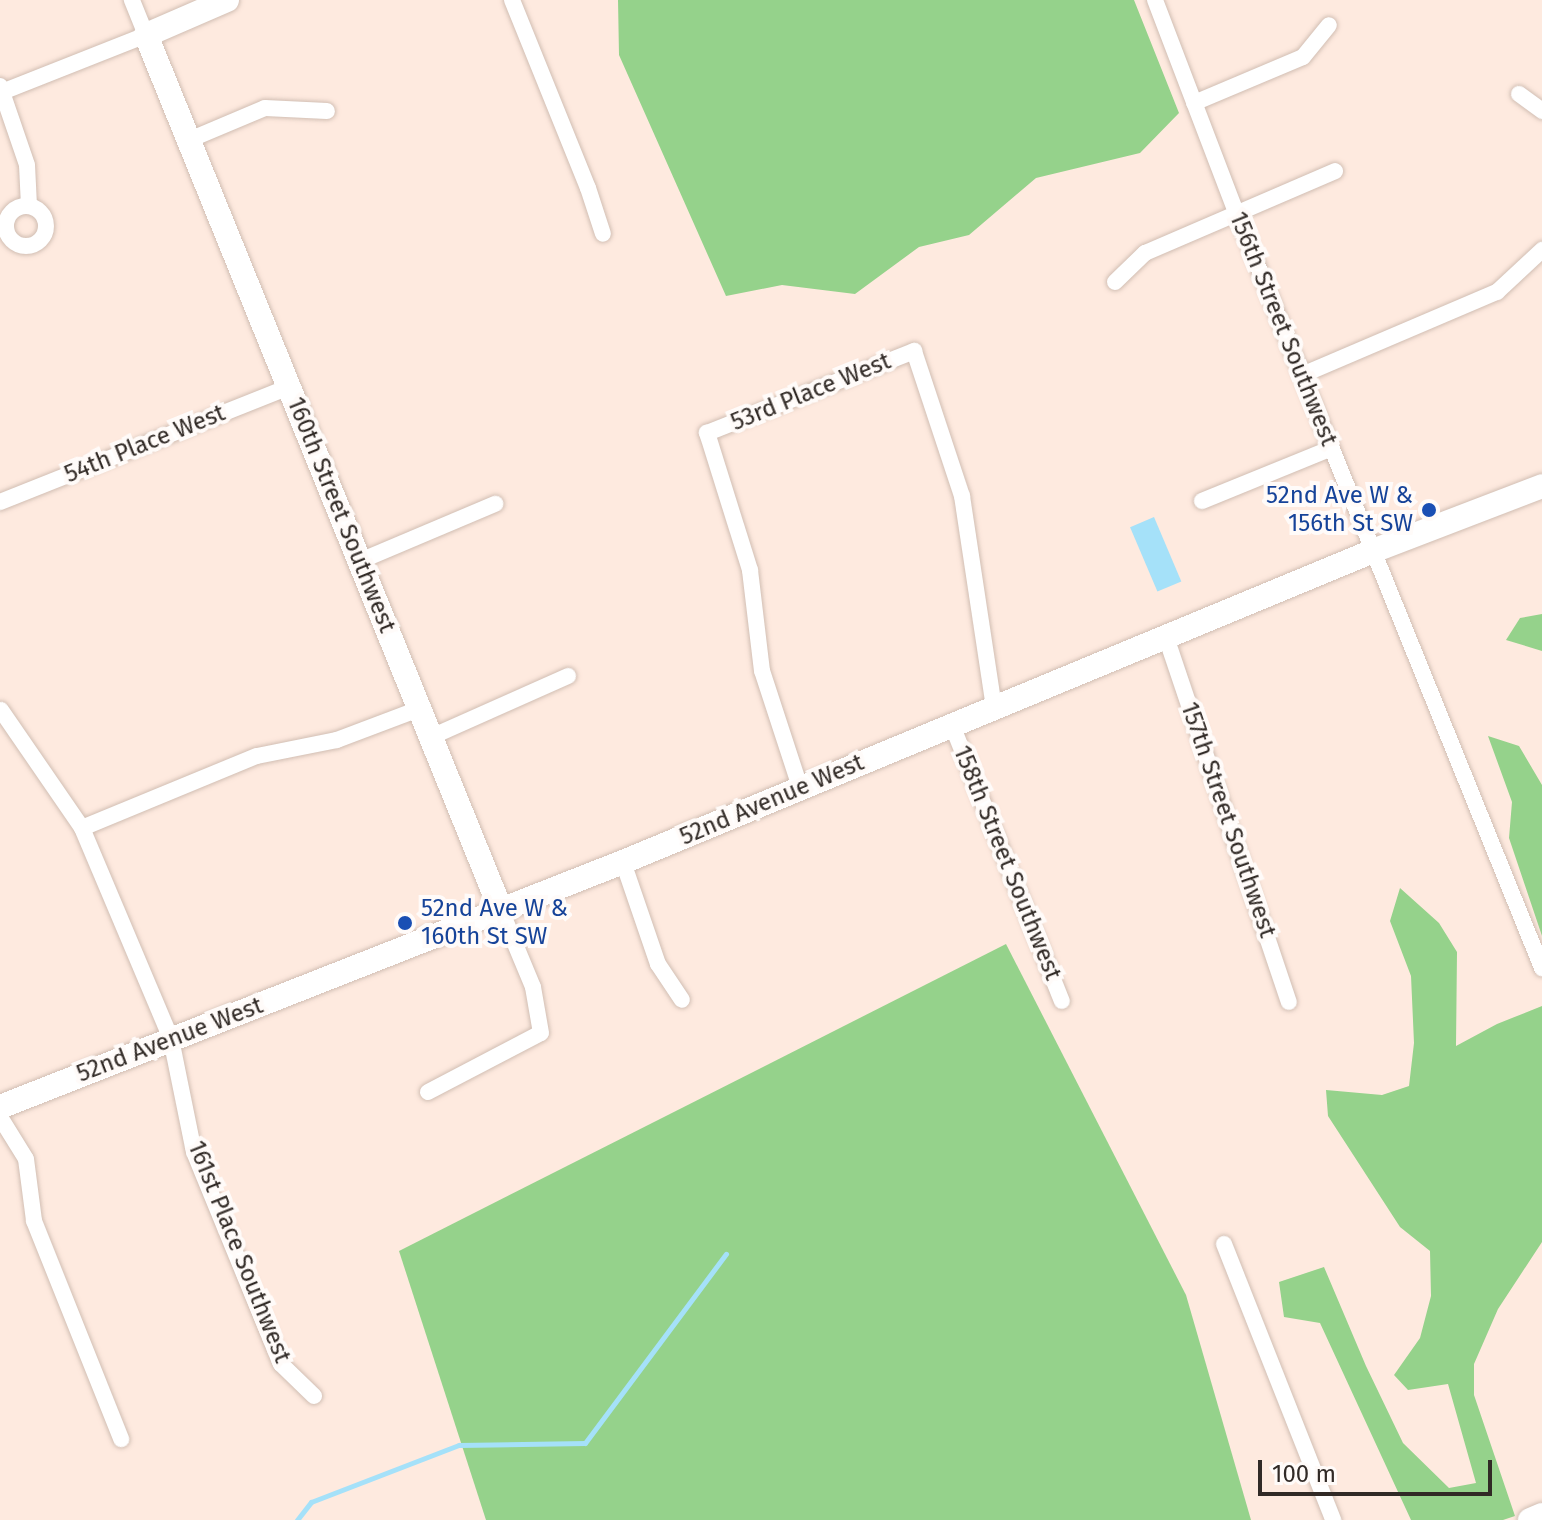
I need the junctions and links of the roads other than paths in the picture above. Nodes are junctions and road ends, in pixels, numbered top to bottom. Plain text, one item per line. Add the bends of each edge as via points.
1 (132, 0) edge
2 (227, 0) edge
3 (512, 0) edge
4 (1155, 0) edge
5 (1329, 25) dead end
6 (146, 35) junction
7 (1, 89) edge
8 (1519, 94) dead end
9 (1194, 103) junction
10 (327, 111) dead end
11 (1542, 111) edge
12 (189, 140) junction
13 (1335, 171) dead end
14 (29, 206) dead end
15 (1236, 212) junction
16 (603, 234) dead end
17 (1542, 250) edge
18 (1115, 282) dead end
19 (1302, 375) junction
20 (289, 387) junction
21 (1332, 448) junction
22 (1542, 486) edge
23 (1202, 501) dead end
24 (0, 502) edge
25 (495, 504) dead end
26 (1373, 551) junction
27 (360, 561) junction
28 (1166, 637) junction
29 (568, 676) dead end
30 (994, 708) junction
31 (419, 709) junction
32 (1, 710) edge
33 (952, 725) junction
34 (431, 737) junction
35 (800, 787) junction
36 (82, 828) junction
37 (623, 862) junction
38 (501, 910) junction
39 (1542, 968) edge
40 (682, 1000) dead end
41 (1062, 1001) dead end
42 (1289, 1002) dead end
43 (171, 1039) junction
44 (428, 1092) dead end
45 (0, 1107) edge
46 (0, 1117) edge
47 (1224, 1244) dead end
48 (314, 1396) dead end
49 (121, 1439) dead end
50 (1542, 1515) edge
51 (1333, 1520) edge
52 (1530, 1520) edge

1 - 6 street, 160th Street Southwest
2 - 6 street
3 - 16 street
4 - 9 street, 156th Street Southwest
5 - 9 street via 1303,57
6 - 7 street
6 - 12 street, 160th Street Southwest
7 - 14 street via 27,165
8 - 11 street
9 - 15 street, 156th Street Southwest
10 - 12 street via 265,108
12 - 20 street, 160th Street Southwest
13 - 15 street
15 - 18 street via 1145,253
15 - 19 street, 156th Street Southwest
17 - 19 street via 1497,292
19 - 21 street, 156th Street Southwest
20 - 24 street, 54th Place West
20 - 27 street, 160th Street Southwest
21 - 23 street
21 - 26 street, 156th Street Southwest
22 - 26 street, 52nd Avenue West
25 - 27 street
26 - 28 street, 52nd Avenue West
26 - 39 street, 156th Street Southwest
27 - 31 street, 160th Street Southwest
28 - 30 street, 52nd Avenue West
28 - 42 street, 157th Street Southwest
29 - 34 street
30 - 33 street, 52nd Avenue West
30 - 35 street, 53rd Place West via 962,496 914,351 707,433 750,570 762,671
31 - 34 street, 160th Street Southwest
31 - 36 street via 337,740 257,756
32 - 36 street, 161st Place Southwest
33 - 35 street, 52nd Avenue West
33 - 41 street, 158th Street Southwest
34 - 38 street, 160th Street Southwest
35 - 37 street, 52nd Avenue West
36 - 43 street, 161st Place Southwest
37 - 38 street, 52nd Avenue West
37 - 40 street via 658,964
38 - 43 street, 52nd Avenue West
38 - 44 street, 160th Street Southwest via 533,987 541,1033
43 - 45 street, 52nd Avenue West
43 - 48 street, 161st Place Southwest via 194,1152 281,1364
46 - 49 street via 26,1159 34,1221
47 - 51 street
50 - 52 street

